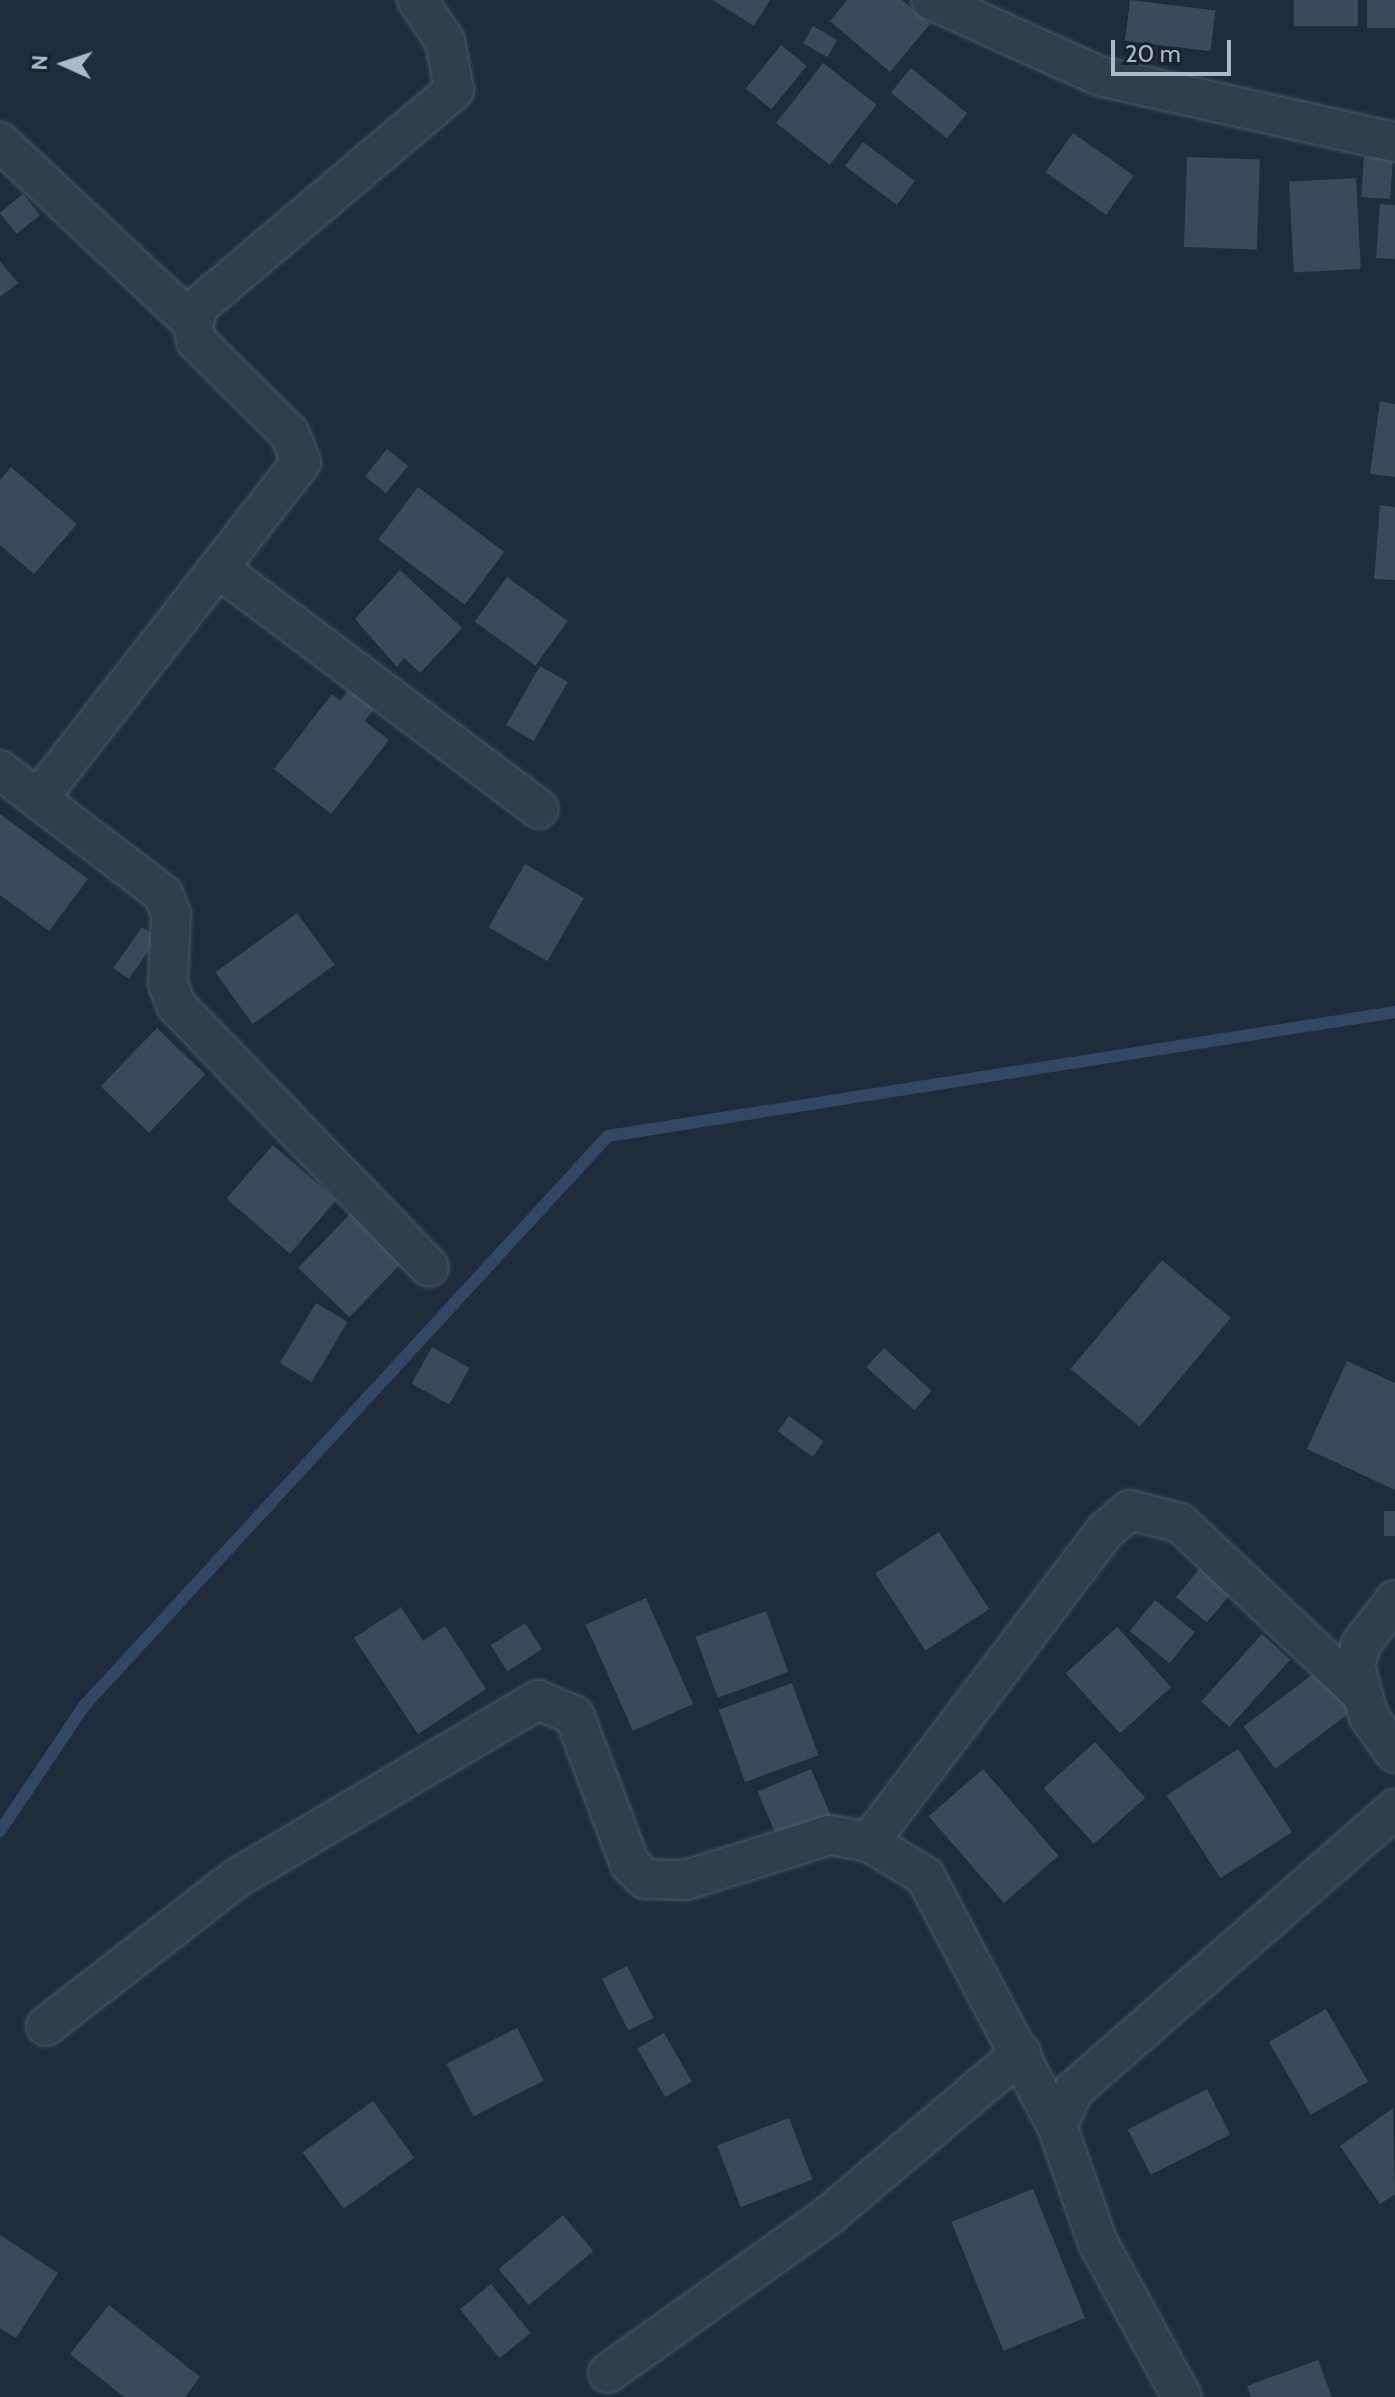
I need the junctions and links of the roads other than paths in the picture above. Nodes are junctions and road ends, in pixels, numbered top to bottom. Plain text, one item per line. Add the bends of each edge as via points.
1 (417, 0) edge
2 (931, 0) edge
3 (0, 142) edge
4 (1395, 142) edge
5 (193, 323) junction
6 (218, 568) junction
7 (0, 770) edge
8 (41, 795) junction
9 (539, 809) dead end
10 (429, 1267) dead end
11 (1395, 1600) edge
12 (1358, 1691) junction
13 (1395, 1753) edge
14 (1395, 1809) edge
15 (869, 1842) junction
16 (46, 2026) dead end
17 (1021, 2053) junction
18 (1057, 2126) junction
19 (608, 2373) dead end
20 (1182, 2397) edge

1 - 5 street via 445,41 454,90 200,305
2 - 4 street via 1099,76
3 - 5 street
5 - 6 street via 196,341 289,433 301,462
6 - 8 street
6 - 9 street
7 - 8 street
8 - 10 street via 163,894 171,914 168,984 176,1005
11 - 12 street via 1361,1644
12 - 13 street
12 - 15 street via 1180,1523 1130,1510 1106,1530
14 - 18 street via 1074,2090
15 - 16 street via 830,1835 686,1880 645,1879 630,1864 574,1715 538,1700 237,1878
15 - 17 street via 925,1876
17 - 18 street
17 - 19 street via 828,2216
18 - 20 street via 1098,2243

